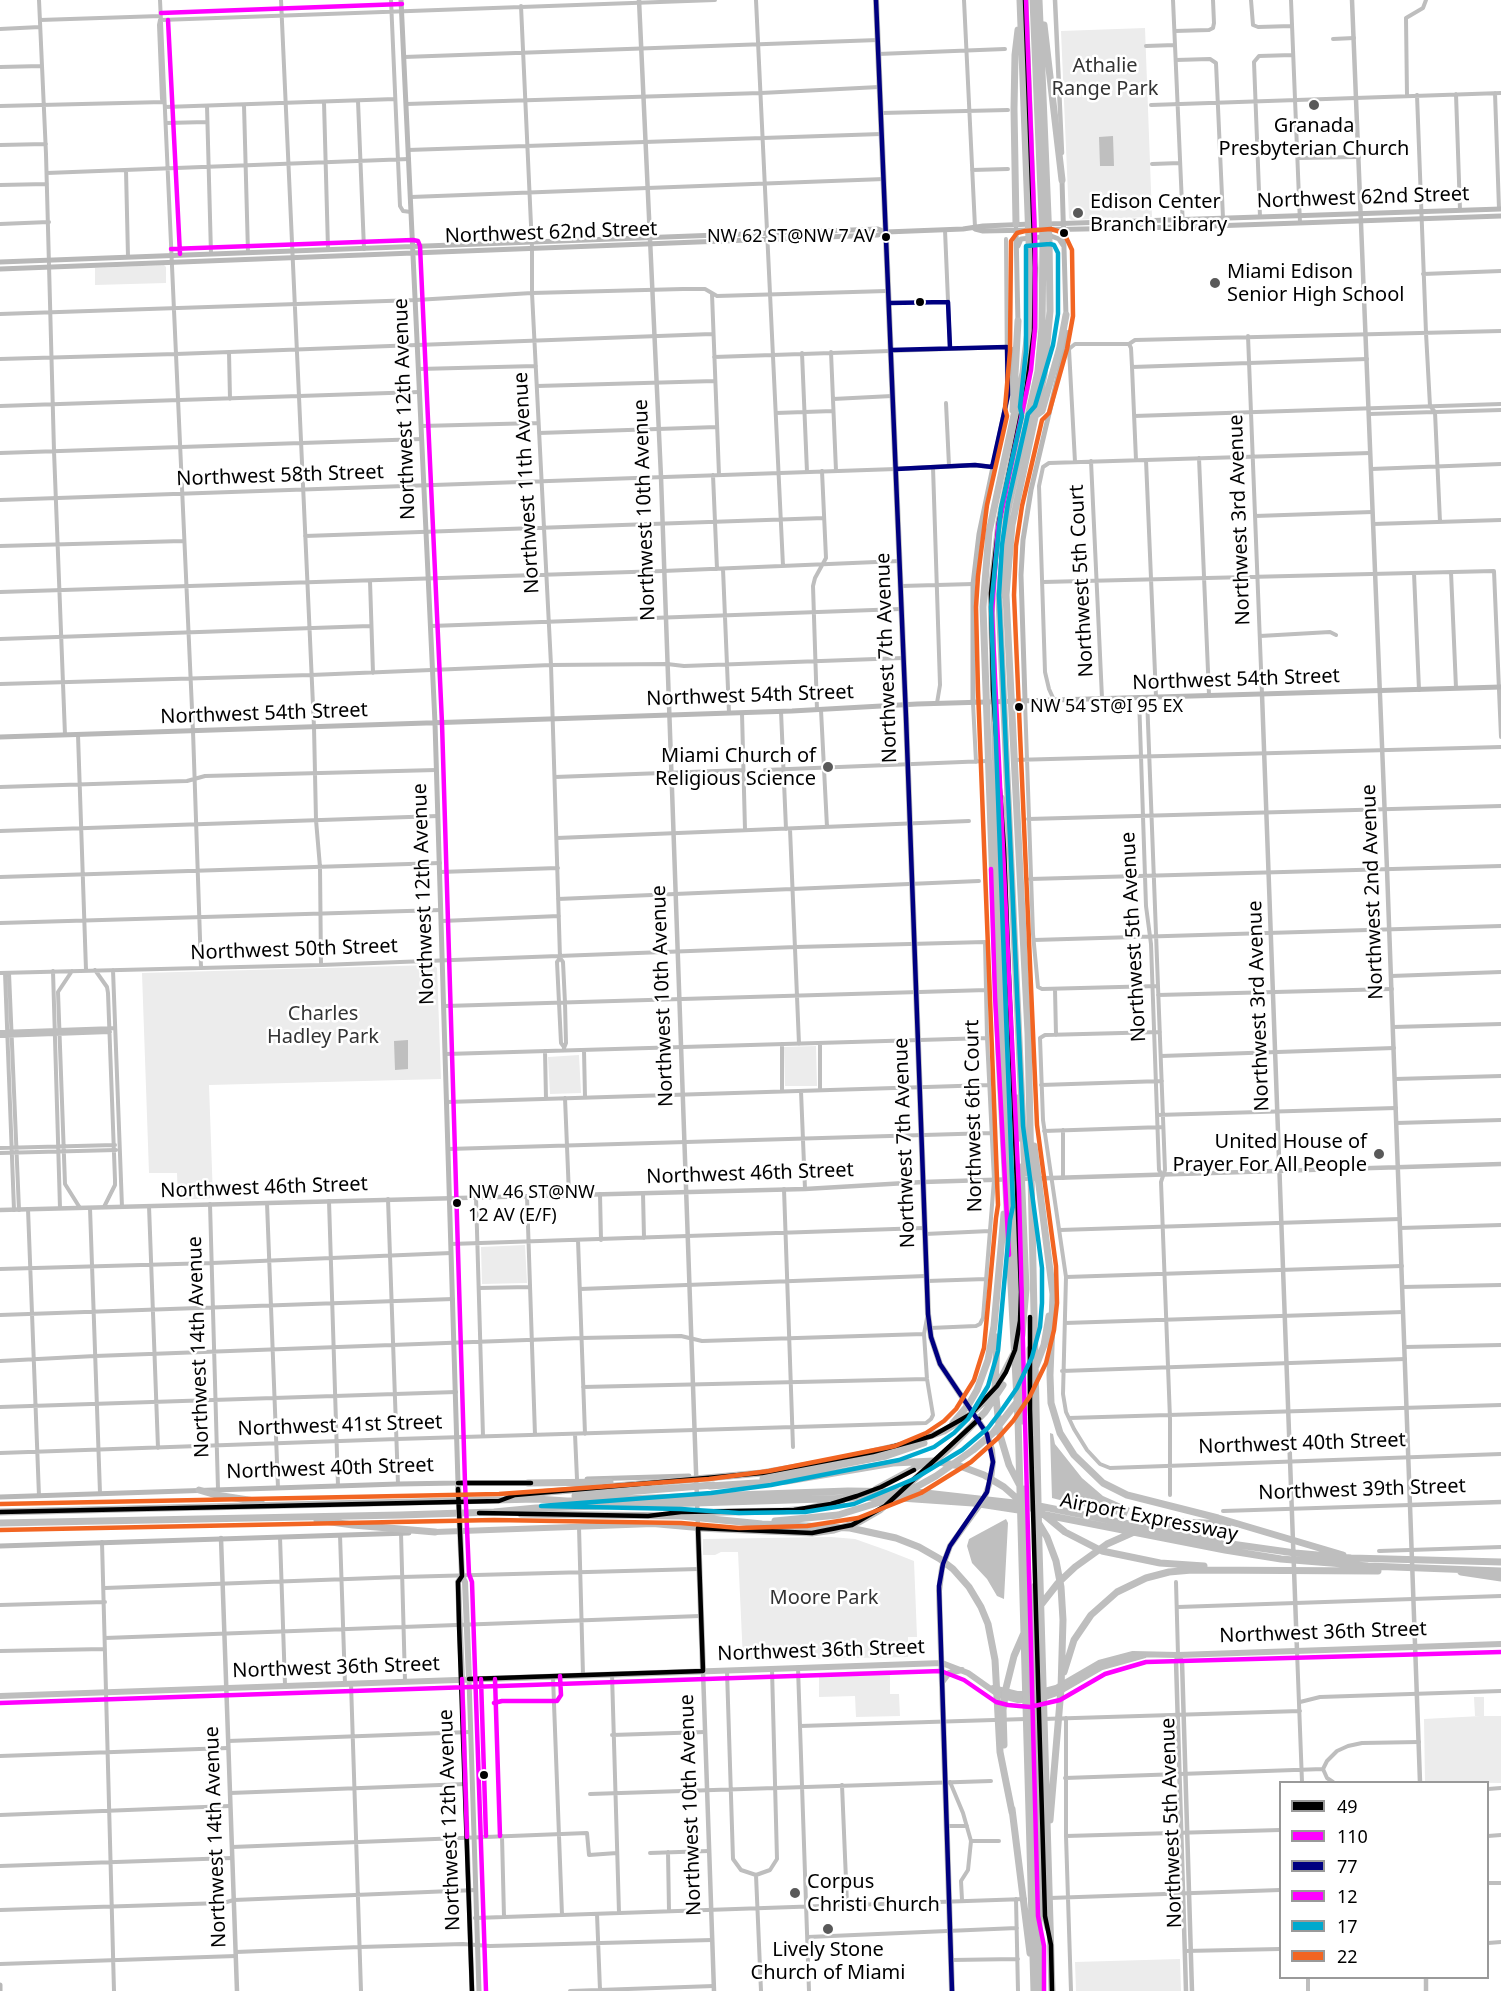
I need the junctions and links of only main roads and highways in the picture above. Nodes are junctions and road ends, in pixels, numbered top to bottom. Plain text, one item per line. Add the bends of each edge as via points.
1 (401, 0) edge
2 (876, 0) edge
3 (1020, 0) edge
4 (1025, 0) edge
5 (1033, 0) edge
6 (1039, 0) edge
7 (1040, 11) junction
8 (1021, 25) junction
9 (1062, 180) joint
10 (1500, 209) edge
11 (1038, 213) junction
12 (1501, 216) edge
13 (1063, 226) junction
14 (1016, 227) junction
15 (886, 232) junction
16 (768, 236) junction
17 (1046, 240) junction
18 (1031, 241) junction
19 (532, 244) junction
20 (1017, 248) junction
21 (413, 250) junction
22 (1065, 251) junction
23 (292, 254) junction
24 (172, 259) junction
25 (0, 262) edge
26 (49, 263) junction
27 (0, 269) edge
28 (1066, 315) junction
29 (1018, 321) junction
30 (1015, 415) junction
31 (1035, 416) junction
32 (1500, 687) edge
33 (1006, 689) junction
34 (989, 690) junction
35 (1024, 700) junction
36 (973, 702) junction
37 (906, 704) junction
38 (435, 723) junction
39 (0, 737) edge
40 (1000, 745) junction
41 (1001, 773) junction
42 (1009, 836) junction
43 (1014, 1081) junction
44 (1030, 1166) junction
45 (1009, 1192) junction
46 (1006, 1206) junction
47 (1049, 1267) junction
48 (998, 1288) junction
49 (966, 1432) junction
50 (696, 1476) road end
51 (667, 1482) junction
52 (710, 1482) junction
53 (528, 1483) junction
54 (458, 1484) junction
55 (684, 1484) junction
56 (199, 1490) junction
57 (1029, 1491) junction
58 (0, 1497) edge
59 (536, 1499) junction
60 (499, 1501) junction
61 (290, 1504) junction
62 (683, 1507) junction
63 (0, 1512) edge
64 (494, 1512) junction
65 (715, 1515) junction
66 (309, 1517) junction
67 (740, 1521) junction
68 (0, 1523) edge
69 (1030, 1524) junction
70 (1243, 1526) junction
71 (698, 1528) junction
72 (460, 1531) junction
73 (435, 1532) junction
74 (0, 1546) edge
75 (1351, 1558) junction
76 (1310, 1562) junction
77 (1500, 1562) edge
78 (1395, 1566) junction
79 (1430, 1567) junction
80 (1278, 1569) junction
81 (1501, 1571) edge
82 (1461, 1572) junction
83 (1501, 1578) edge
84 (1031, 1587) junction
85 (1501, 1644) edge
86 (1145, 1655) junction
87 (1112, 1658) junction
88 (942, 1663) junction
89 (1102, 1667) junction
90 (962, 1670) junction
91 (1062, 1670) junction
92 (703, 1671) junction
93 (465, 1679) junction
94 (1034, 1680) junction
95 (942, 1681) junction
96 (990, 1687) junction
97 (0, 1696) edge
98 (1036, 1730) junction
99 (1001, 1734) junction
100 (468, 1784) junction
101 (1048, 1833) junction
102 (1041, 1885) junction
103 (472, 1890) junction
104 (1038, 1910) junction
105 (473, 1918) junction
106 (0, 1985) edge
107 (0, 1991) edge
108 (472, 1991) edge
109 (479, 1991) edge
110 (952, 1991) edge
111 (1034, 1991) edge
112 (1041, 1991) edge
113 (1052, 1991) edge

1 - 21 main road, Northwest 12th Avenue
2 - 15 main road, Northwest 7th Avenue
3 - 8 highway
4 - 11 highway
5 - 11 highway
6 - 7 highway
7 - 9 highway
7 - 11 highway
8 - 11 highway
8 - 14 highway via 1015,55
9 - 13 main road
10 - 13 main road, Northwest 62nd Street
11 - 17 highway
11 - 18 highway
12 - 13 main road, Northwest 62nd Street via 1183,227
13 - 14 main road, Northwest 62nd Street
13 - 22 main road
14 - 15 main road, Northwest 62nd Street
14 - 20 main road
15 - 16 main road, Northwest 62nd Street via 878,229
15 - 37 main road, Northwest 7th Avenue
16 - 19 main road, Northwest 62nd Street via 649,237
16 - 19 main road, Northwest 62nd Street via 649,245
17 - 31 highway via 1050,288 1047,351
17 - 33 highway via 1038,371 1002,561 999,612
18 - 30 highway via 1028,338
18 - 34 highway via 1035,308 1031,358 992,572
19 - 21 main road, Northwest 62nd Street
20 - 22 main road via 1022,239 1051,236 1059,239
20 - 29 main road
21 - 23 main road, Northwest 62nd Street
21 - 23 main road, Northwest 62nd Street
21 - 38 main road, Northwest 12th Avenue
22 - 28 main road
23 - 24 main road, Northwest 62nd Street
23 - 24 main road, Northwest 62nd Street via 211,254
24 - 26 main road, Northwest 62nd Street
24 - 26 main road, Northwest 62nd Street via 128,257
25 - 26 main road, Northwest 62nd Street
26 - 27 main road, Northwest 62nd Street
28 - 31 highway via 1042,411
28 - 35 main road via 1064,350 1023,540
29 - 30 highway via 1012,408
29 - 36 main road via 973,584
30 - 34 highway via 986,562 983,607
31 - 33 highway via 1009,545
32 - 35 main road, Northwest 54th Street
33 - 40 highway via 1007,716
34 - 40 highway via 991,717
35 - 36 main road, Northwest 54th Street
36 - 37 main road, Northwest 54th Street
37 - 38 main road, Northwest 54th Street
37 - 88 main road, Northwest 7th Avenue via 929,1328 940,1364 982,1426 992,1450 993,1467 984,1499 952,1542 941,1572
38 - 39 main road, Northwest 54th Street
38 - 54 main road, Northwest 12th Avenue
40 - 41 highway
40 - 41 highway
41 - 42 highway
41 - 43 highway
41 - 44 highway via 1024,966
41 - 45 highway
42 - 43 highway
42 - 44 highway
43 - 49 highway via 1024,1217 1024,1324 1007,1378
43 - 52 highway via 1021,1302 1017,1340 1002,1379 971,1414 932,1436 832,1461
44 - 47 highway via 1039,1191
44 - 57 highway via 1033,1396
45 - 46 highway
45 - 57 highway
46 - 48 highway
46 - 57 highway via 1018,1419
47 - 67 highway via 1050,1303 1039,1360 1024,1392 983,1442 926,1482 856,1511 796,1520
47 - 70 highway via 1053,1307 1051,1403 1060,1433 1074,1455 1094,1476 1119,1492
48 - 52 highway via 991,1350 983,1377 962,1414 939,1433 914,1448 886,1456 770,1478
48 - 80 highway via 995,1375 1002,1444 1028,1499 1044,1516 1065,1532 1117,1556 1168,1564
49 - 65 highway via 908,1474 843,1501 812,1508
49 - 71 highway via 885,1506 852,1525 826,1532
50 - 53 main road, Northwest 40th Street
51 - 53 highway
51 - 55 highway
51 - 60 highway via 515,1495
52 - 55 highway
52 - 91 highway via 794,1481 904,1462 942,1462 990,1478 1012,1492 1032,1513 1054,1553 1062,1597
53 - 54 main road, Northwest 40th Street
54 - 56 main road, Northwest 40th Street
54 - 72 main road, Northwest 12th Avenue
55 - 59 highway
56 - 58 main road, Northwest 40th Street
56 - 61 highway
57 - 69 highway
57 - 69 highway
59 - 60 highway, Airport Expressway
59 - 62 highway, Airport Expressway
60 - 61 highway, Airport Expressway
61 - 63 highway, Airport Expressway
62 - 64 highway, Airport Expressway
62 - 64 highway via 648,1516
62 - 65 highway
62 - 76 highway, Airport Expressway via 713,1500 886,1497 973,1503
64 - 66 highway, Airport Expressway
65 - 67 highway
66 - 68 highway, Airport Expressway
66 - 73 highway
67 - 99 highway via 859,1529 896,1538 933,1555 959,1575 974,1593 993,1643
69 - 84 highway
69 - 84 highway
70 - 75 highway
70 - 99 highway via 1182,1522 1152,1527 1117,1539 1075,1567 1052,1590 1021,1637 1008,1676
71 - 72 main road via 653,1524
71 - 92 main road, Northwest 10th Avenue
72 - 73 main road
72 - 93 main road, Northwest 12th Avenue via 462,1576 458,1582
73 - 74 main road
75 - 76 highway, Airport Expressway
75 - 78 highway
76 - 78 highway
76 - 80 highway
77 - 79 highway
78 - 79 highway
78 - 79 highway
79 - 81 highway
79 - 82 highway
80 - 91 highway via 1177,1571 1138,1581 1111,1596 1091,1615 1074,1640
81 - 82 highway
82 - 83 highway
84 - 94 highway via 1027,1649
84 - 94 highway via 1039,1631
85 - 86 main road, Northwest 36th Street
86 - 87 main road, Northwest 36th Street
86 - 89 main road, Northwest 36th Street
87 - 89 main road
87 - 96 main road, Northwest 36th Street via 1048,1691 1017,1694
88 - 90 main road, Northwest 36th Street
88 - 92 main road, Northwest 36th Street
88 - 95 main road, Northwest 7th Avenue
89 - 96 main road, Northwest 36th Street via 1057,1694 1041,1699 1009,1698
90 - 95 main road via 949,1673
90 - 96 main road, Northwest 36th Street
91 - 101 highway
92 - 93 main road, Northwest 36th Street
93 - 97 main road, Northwest 36th Street
93 - 100 main road, Northwest 12th Avenue via 470,1732
93 - 100 main road, Northwest 12th Avenue via 462,1732
94 - 98 highway
94 - 98 highway
95 - 110 main road, Northwest 7th Avenue
98 - 101 highway
98 - 102 highway
98 - 102 highway
99 - 104 highway via 1023,1885
100 - 103 main road, Northwest 12th Avenue
100 - 103 main road, Northwest 12th Avenue via 474,1837
101 - 102 highway
102 - 104 highway
102 - 104 highway
103 - 105 main road, Northwest 12th Avenue
104 - 111 highway
104 - 112 highway
104 - 113 highway via 1051,1945
105 - 108 main road, Northwest 12th Avenue
105 - 109 main road, Northwest 12th Avenue
106 - 107 main road

